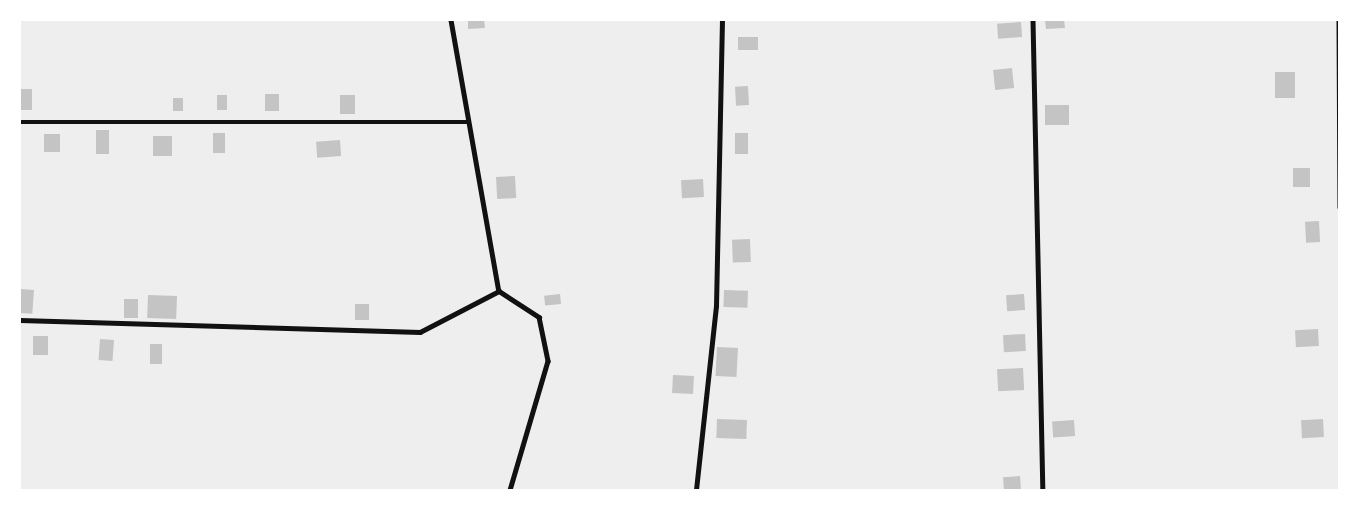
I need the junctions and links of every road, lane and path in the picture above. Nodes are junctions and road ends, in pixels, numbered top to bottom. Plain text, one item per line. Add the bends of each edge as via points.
1 (451, 20) edge
2 (722, 20) edge
3 (1033, 20) edge
4 (1339, 20) edge
5 (20, 122) edge
6 (468, 122) junction
7 (1340, 207) edge
8 (499, 291) junction
9 (20, 320) edge
10 (510, 490) edge
11 (696, 490) edge
12 (1042, 490) edge

1 - 6 lane
2 - 11 lane via 716,306
3 - 12 lane
4 - 7 lane
5 - 6 lane
6 - 8 lane
8 - 9 lane via 420,332
8 - 10 lane via 539,317 548,361

